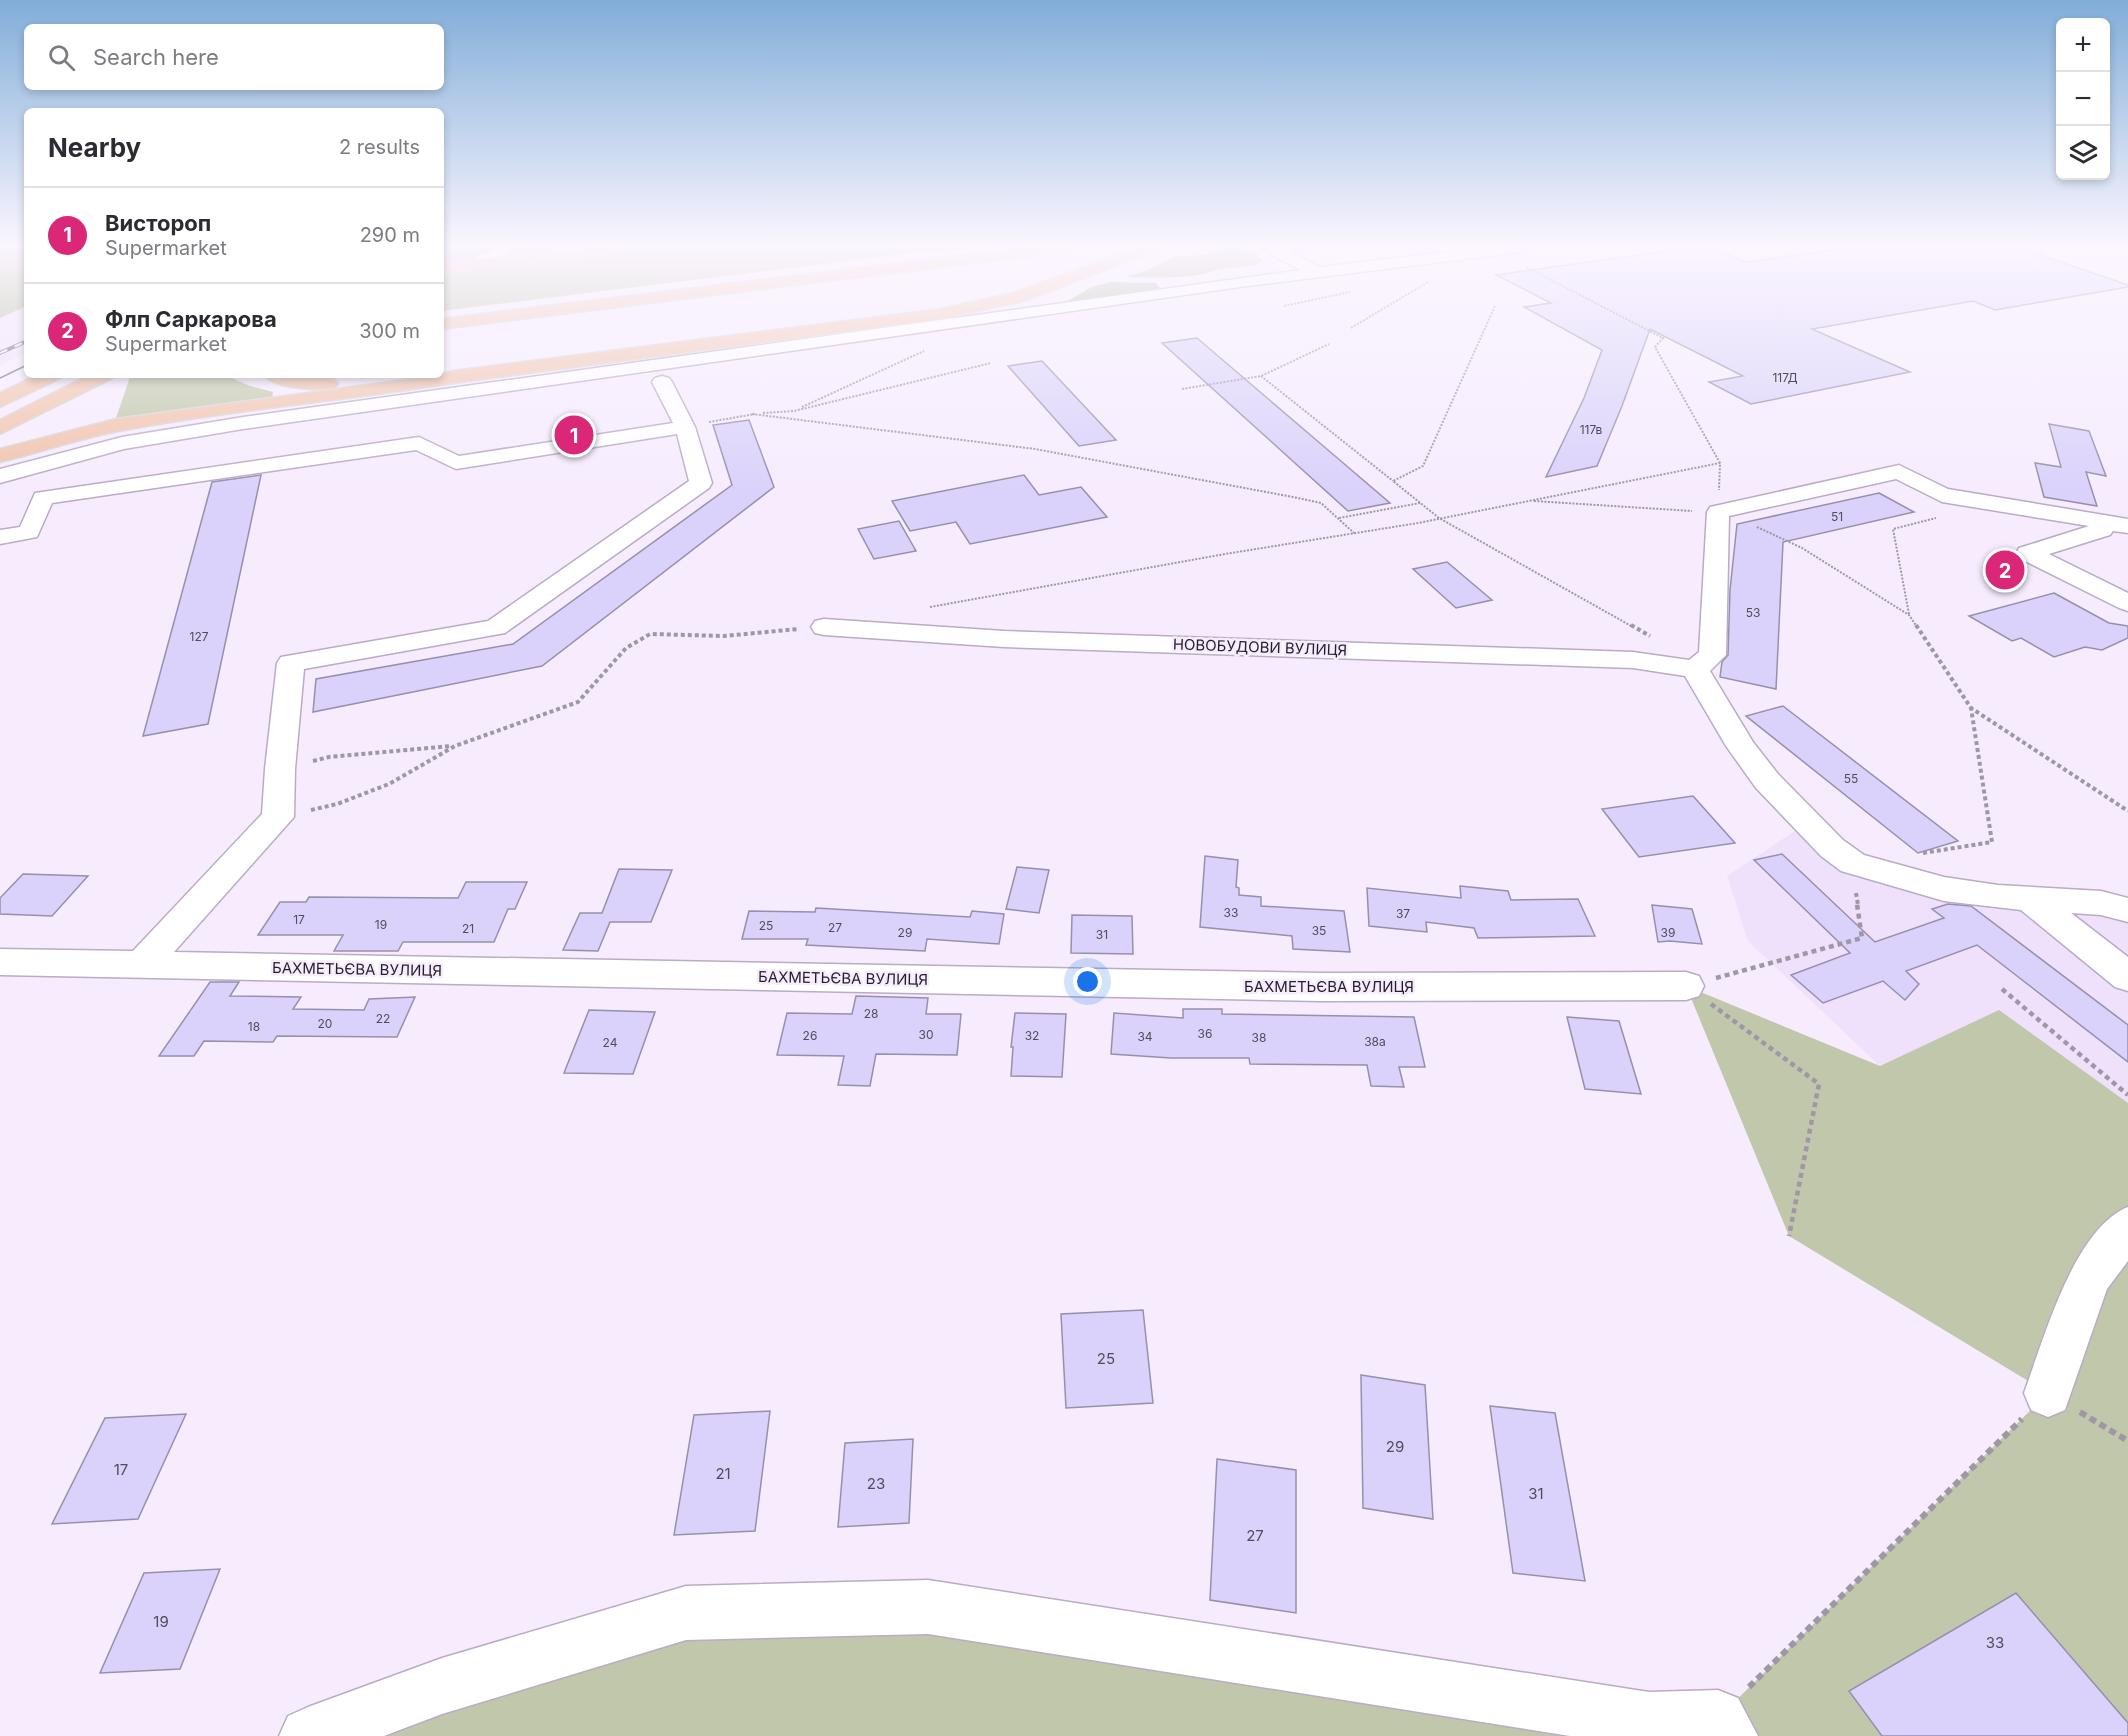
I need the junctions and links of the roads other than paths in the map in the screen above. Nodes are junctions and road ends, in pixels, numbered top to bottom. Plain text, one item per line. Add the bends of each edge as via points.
1 (814, 328) edge
2 (830, 328) edge
3 (927, 328) edge
4 (779, 334) junction
5 (662, 366) junction
6 (24, 375) edge
7 (453, 376) junction
8 (444, 377) edge
9 (0, 378) edge
10 (46, 378) edge
11 (98, 378) edge
12 (283, 378) edge
13 (427, 378) edge
14 (442, 378) edge
15 (444, 378) edge
16 (0, 401) edge
17 (685, 427) junction
18 (0, 428) edge
19 (0, 456) edge
20 (0, 476) edge
21 (2099, 522) junction
22 (2128, 526) edge
23 (0, 537) edge
24 (2128, 603) edge
25 (824, 627) dead end
26 (1698, 667) junction
27 (2028, 898) junction
28 (2127, 908) edge
29 (0, 962) edge
30 (141, 965) junction
31 (2128, 977) edge
32 (1686, 986) road end
33 (2128, 1227) edge
34 (2048, 1393) road end
35 (1723, 1727) edge
36 (308, 1736) edge

1 - 4 main road
2 - 4 main road
3 - 5 street
4 - 5 main road
5 - 7 main road
5 - 17 street
5 - 20 street via 161,436 99,448
6 - 9 main road
7 - 8 main road
7 - 15 main road
10 - 16 main road
11 - 18 main road
12 - 13 main road via 334,385
14 - 19 main road via 127,423
17 - 23 street via 456,464 419,443 43,498 29,532
17 - 30 street via 701,483 496,627 291,663 278,818
21 - 22 street
21 - 24 street via 2102,530 2028,553
21 - 26 street via 1942,495 1899,472 1721,512 1712,655
25 - 26 street, НОВОБУДОВИ ВУЛИЦЯ via 1004,639 1633,660
26 - 27 street via 1741,746 1767,780 1824,840 1852,863 1944,889
27 - 28 street
27 - 31 street
29 - 30 street, БАХМЕТЬЄВА ВУЛИЦЯ
30 - 32 street, БАХМЕТЬЄВА ВУЛИЦЯ via 1320,987
33 - 34 street via 2089,1278
35 - 36 street via 1649,1720 928,1607 686,1613 441,1686

